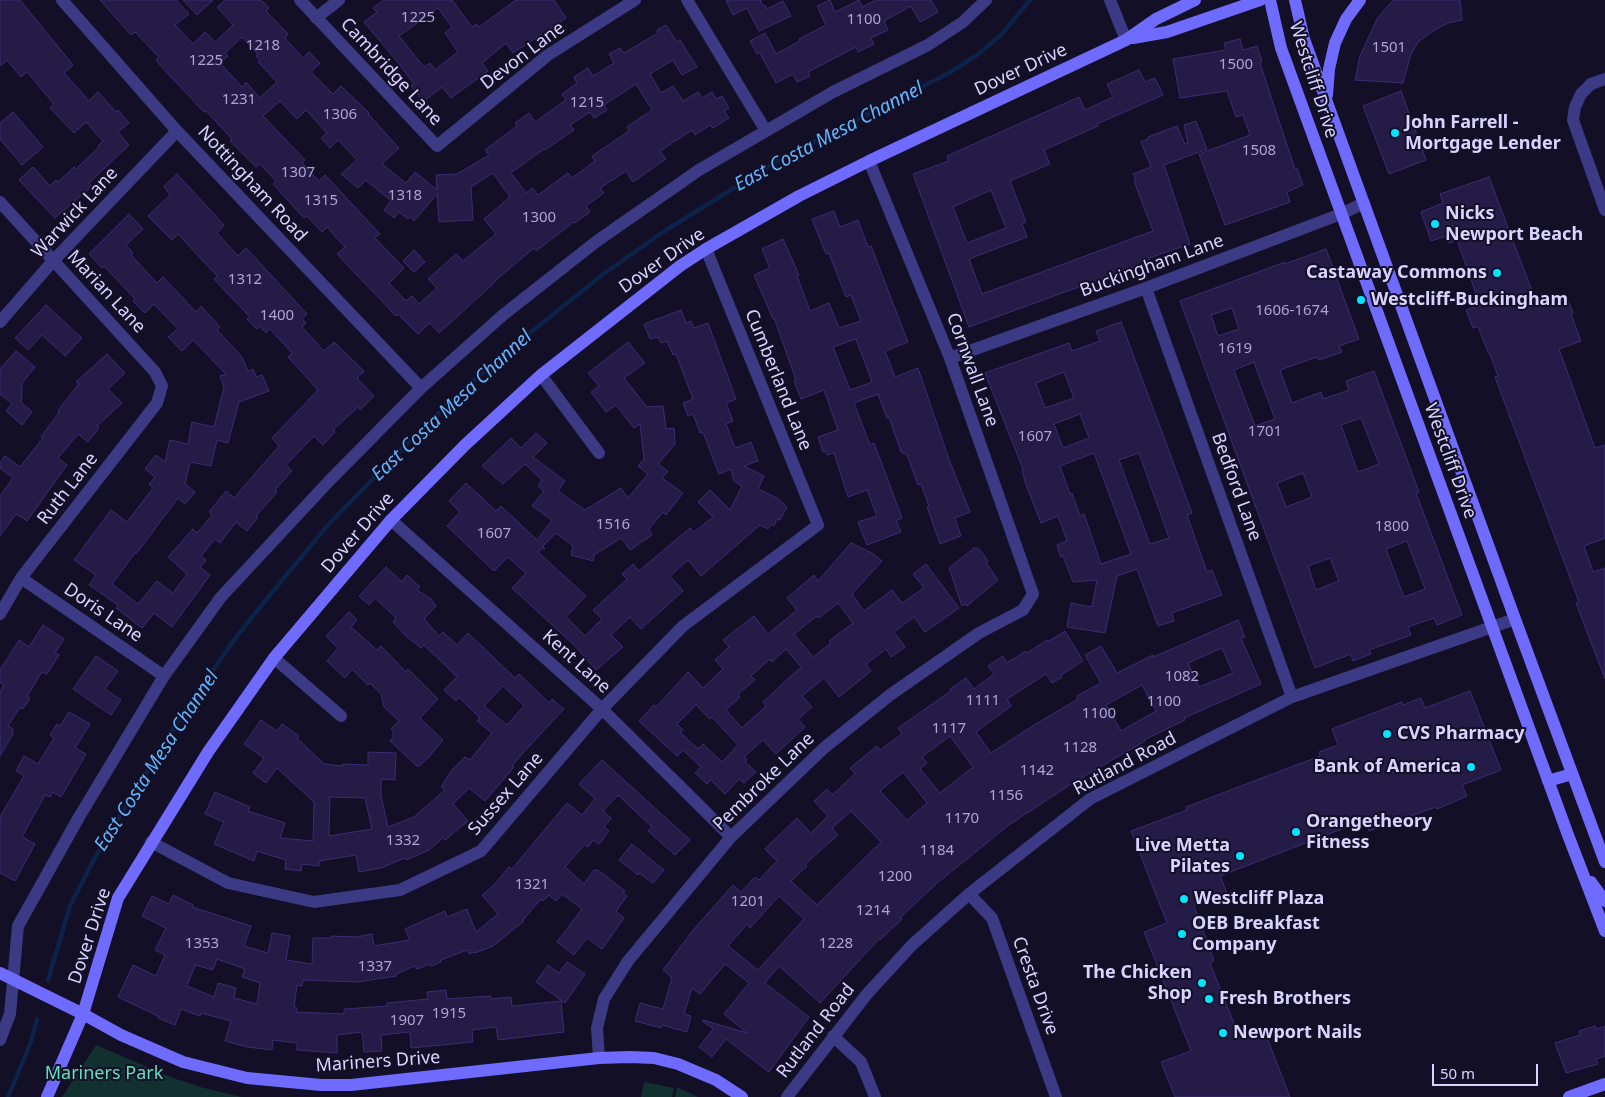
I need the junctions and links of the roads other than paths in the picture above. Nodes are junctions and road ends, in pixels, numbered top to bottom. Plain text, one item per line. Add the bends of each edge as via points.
1 (62, 0) edge
2 (300, 0) edge
3 (339, 0) edge
4 (634, 0) edge
5 (687, 0) edge
6 (986, 0) edge
7 (1110, 0) edge
8 (1195, 0) edge
9 (1260, 0) edge
10 (1270, 0) edge
11 (1295, 0) edge
12 (1360, 0) edge
13 (316, 18) junction
14 (1126, 40) junction
15 (1605, 79) edge
16 (1327, 100) junction
17 (177, 131) junction
18 (766, 131) junction
19 (437, 146) joint
20 (869, 160) junction
21 (0, 202) edge
22 (1364, 203) junction
23 (1605, 210) edge
24 (1341, 214) junction
25 (706, 249) junction
26 (54, 261) junction
27 (1146, 288) junction
28 (0, 322) edge
29 (950, 358) junction
30 (541, 374) junction
31 (162, 386) joint
32 (421, 388) junction
33 (599, 453) dead end
34 (391, 520) junction
35 (818, 525) joint
36 (21, 578) junction
37 (1033, 594) joint
38 (0, 614) edge
39 (1515, 619) junction
40 (1492, 628) junction
41 (274, 658) junction
42 (164, 676) junction
43 (1292, 697) junction
44 (602, 709) junction
45 (341, 716) dead end
46 (1572, 774) junction
47 (1548, 781) junction
48 (730, 837) junction
49 (152, 842) junction
50 (1605, 862) edge
51 (1580, 866) junction
52 (969, 894) junction
53 (1605, 901) edge
54 (1605, 931) edge
55 (0, 973) edge
56 (14, 979) junction
57 (83, 1014) junction
58 (833, 1036) junction
59 (0, 1040) edge
60 (599, 1058) junction
61 (1605, 1084) edge
62 (47, 1097) edge
63 (742, 1097) edge
64 (787, 1097) edge
65 (875, 1097) edge
66 (1056, 1097) edge
67 (1569, 1097) edge

1 - 17 street, Nottingham Road
2 - 13 street, Cambridge Lane
3 - 13 street
4 - 19 street, Devon Lane via 548,55
5 - 18 street
6 - 18 street via 963,22 928,44 833,92
7 - 14 street
8 - 14 street, Dover Drive via 1156,19
9 - 14 street, Dover Drive via 1167,32
10 - 24 street, Westcliff Drive via 1281,48
11 - 16 street, Westcliff Drive via 1304,39
12 - 16 street via 1346,19 1335,43 1328,69
13 - 19 street, Cambridge Lane
14 - 20 street, Dover Drive
15 - 23 street via 1591,84 1581,94 1573,120
16 - 22 street, Westcliff Drive
17 - 26 street, Warwick Lane
17 - 32 street, Nottingham Road
18 - 32 street via 699,170 596,241 503,315
20 - 25 street, Dover Drive
20 - 29 street, Cornwall Lane
21 - 26 street, Marian Lane
22 - 24 street, Buckingham Lane
22 - 39 street, Westcliff Drive
24 - 27 street, Buckingham Lane
24 - 40 street, Westcliff Drive
25 - 30 street, Dover Drive
25 - 35 street, Cumberland Lane
26 - 28 street, Warwick Lane
26 - 31 street, Marian Lane via 156,372
27 - 29 street, Buckingham Lane
27 - 43 street, Bedford Lane
29 - 37 street, Cornwall Lane
30 - 33 street
30 - 34 street, Dover Drive
31 - 36 street, Ruth Lane via 158,403
32 - 42 street via 222,597
34 - 41 street, Dover Drive
34 - 44 street, Kent Lane
35 - 44 street, Sussex Lane via 684,626
36 - 38 street, Ruth Lane
36 - 42 street, Doris Lane
37 - 48 street, Pembroke Lane via 1023,610 979,633 890,695 824,748
39 - 40 street, Rutland Road
39 - 46 street, Westcliff Drive
40 - 43 street, Rutland Road
40 - 47 street, Westcliff Drive
41 - 45 street
41 - 49 street, Dover Drive via 208,752
42 - 56 street via 18,926
43 - 52 street, Rutland Road via 1090,799
44 - 48 street, Kent Lane
44 - 49 street, Sussex Lane via 481,851 400,890 314,902 228,883
46 - 47 street
46 - 50 street, Westcliff Drive
47 - 51 street, Westcliff Drive
48 - 60 street, Pembroke Lane via 628,961 604,999 597,1028
49 - 57 street, Dover Drive via 118,898
51 - 53 street
51 - 54 street, Westcliff Drive
52 - 58 street, Rutland Road via 912,945
52 - 66 street, Cresta Drive via 992,918
55 - 56 street, Mariners Drive
56 - 57 street, Mariners Drive
56 - 59 street via 10,1014
57 - 60 street, Mariners Drive via 183,1062 247,1078 283,1083 350,1085
57 - 62 street, Dover Drive
58 - 64 street, Rutland Road
58 - 65 street via 861,1062
60 - 63 street, Mariners Drive via 654,1058 672,1062 716,1080
61 - 67 street

